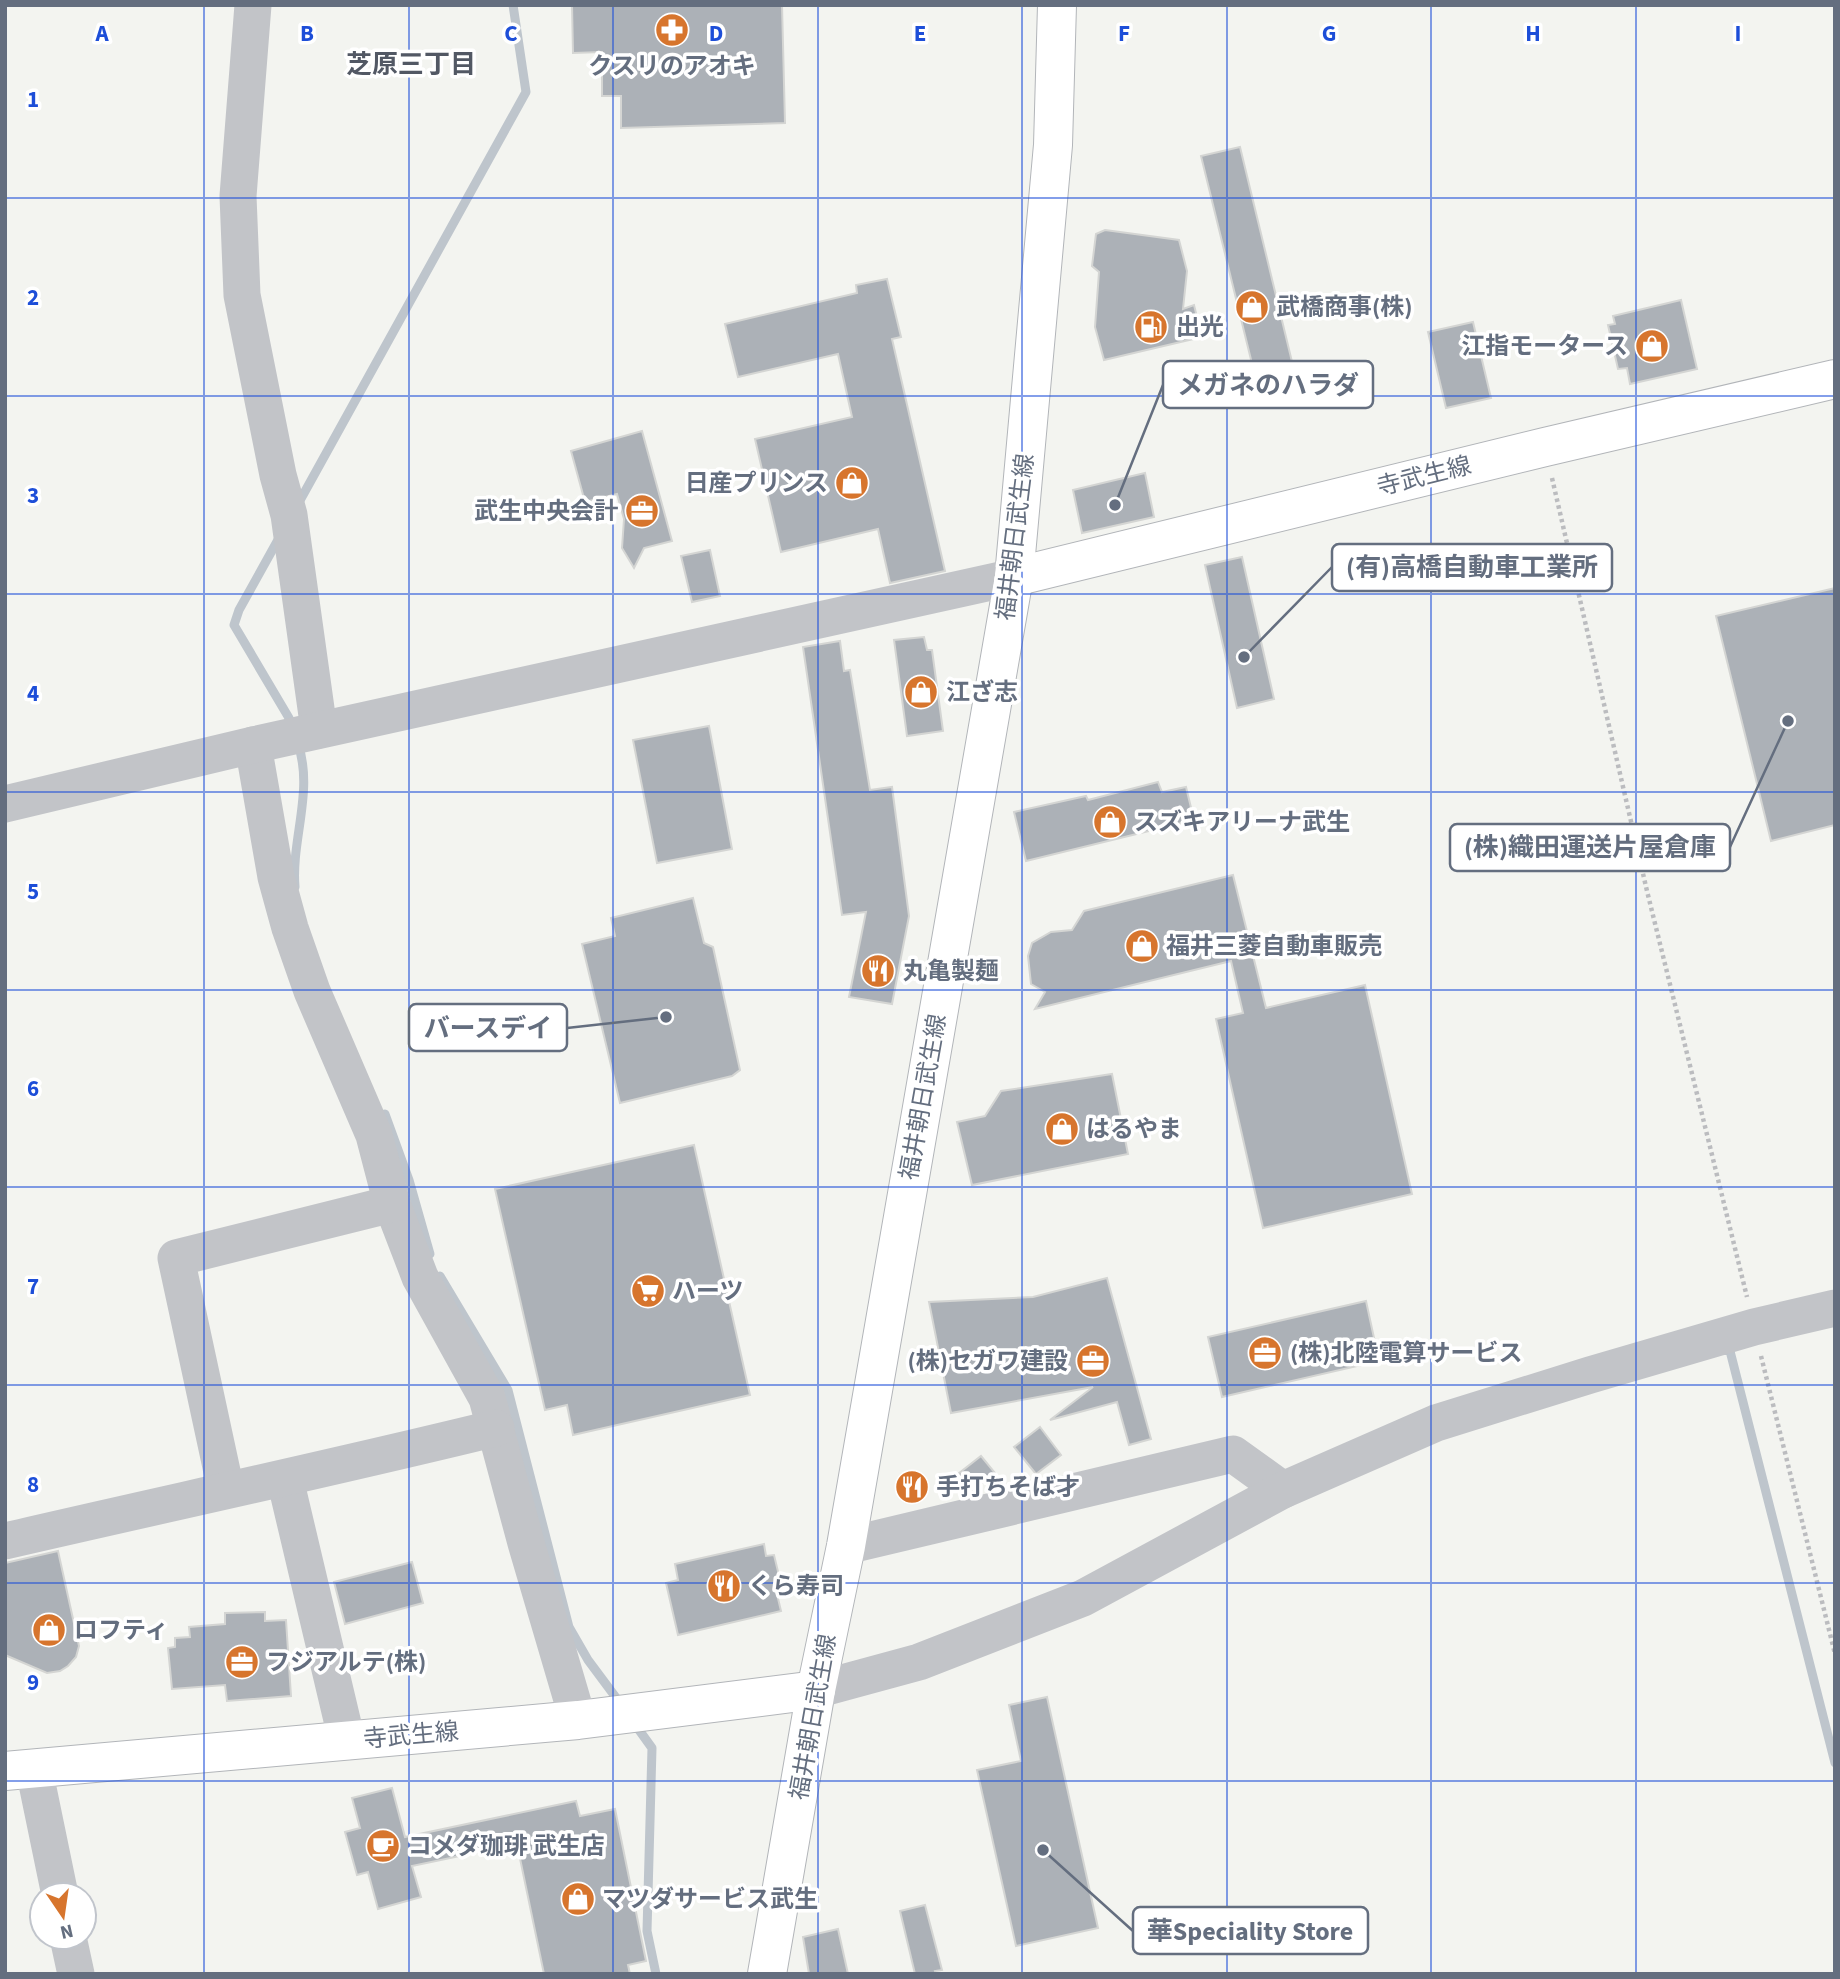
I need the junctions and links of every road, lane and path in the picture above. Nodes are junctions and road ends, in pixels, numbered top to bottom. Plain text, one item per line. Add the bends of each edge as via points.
1 (253, 5) edge
2 (1057, 5) edge
3 (1835, 379) edge
4 (1545, 447) junction
5 (1014, 576) junction
6 (319, 730) junction
7 (253, 745) junction
8 (5, 804) edge
9 (392, 1204) junction
10 (1835, 1308) edge
11 (1754, 1327) junction
12 (496, 1428) junction
13 (285, 1479) junction
14 (226, 1490) junction
15 (1283, 1490) junction
16 (5, 1541) edge
17 (846, 1546) junction
18 (1835, 1654) edge
19 (816, 1690) junction
20 (578, 1720) junction
21 (348, 1741) junction
22 (20, 1770) edge
23 (56, 1881) edge
24 (71, 1951) edge
25 (76, 1974) edge
26 (767, 1974) edge

1 - 6 street via 238,196 242,295 289,515
2 - 5 main road, 福井朝日武生線 via 1053,145
3 - 4 main road, 寺武生線
4 - 5 main road, 寺武生線
4 - 11 path
5 - 6 street
5 - 17 main road, 福井朝日武生線
6 - 7 street
7 - 8 street
7 - 9 street via 276,877 290,928 373,1135
9 - 12 street via 420,1277 487,1398
9 - 14 street via 176,1258
10 - 11 street
11 - 15 street via 1436,1423
11 - 18 path
12 - 13 street
12 - 20 street
13 - 14 street
13 - 21 street
14 - 16 street
15 - 17 street via 1233,1454
15 - 19 street via 1083,1598 919,1662
17 - 19 main road, 福井朝日武生線
19 - 20 main road, 寺武生線
19 - 26 main road, 福井朝日武生線
20 - 21 main road, 寺武生線
21 - 22 main road, 寺武生線
22 - 23 street
24 - 25 street

